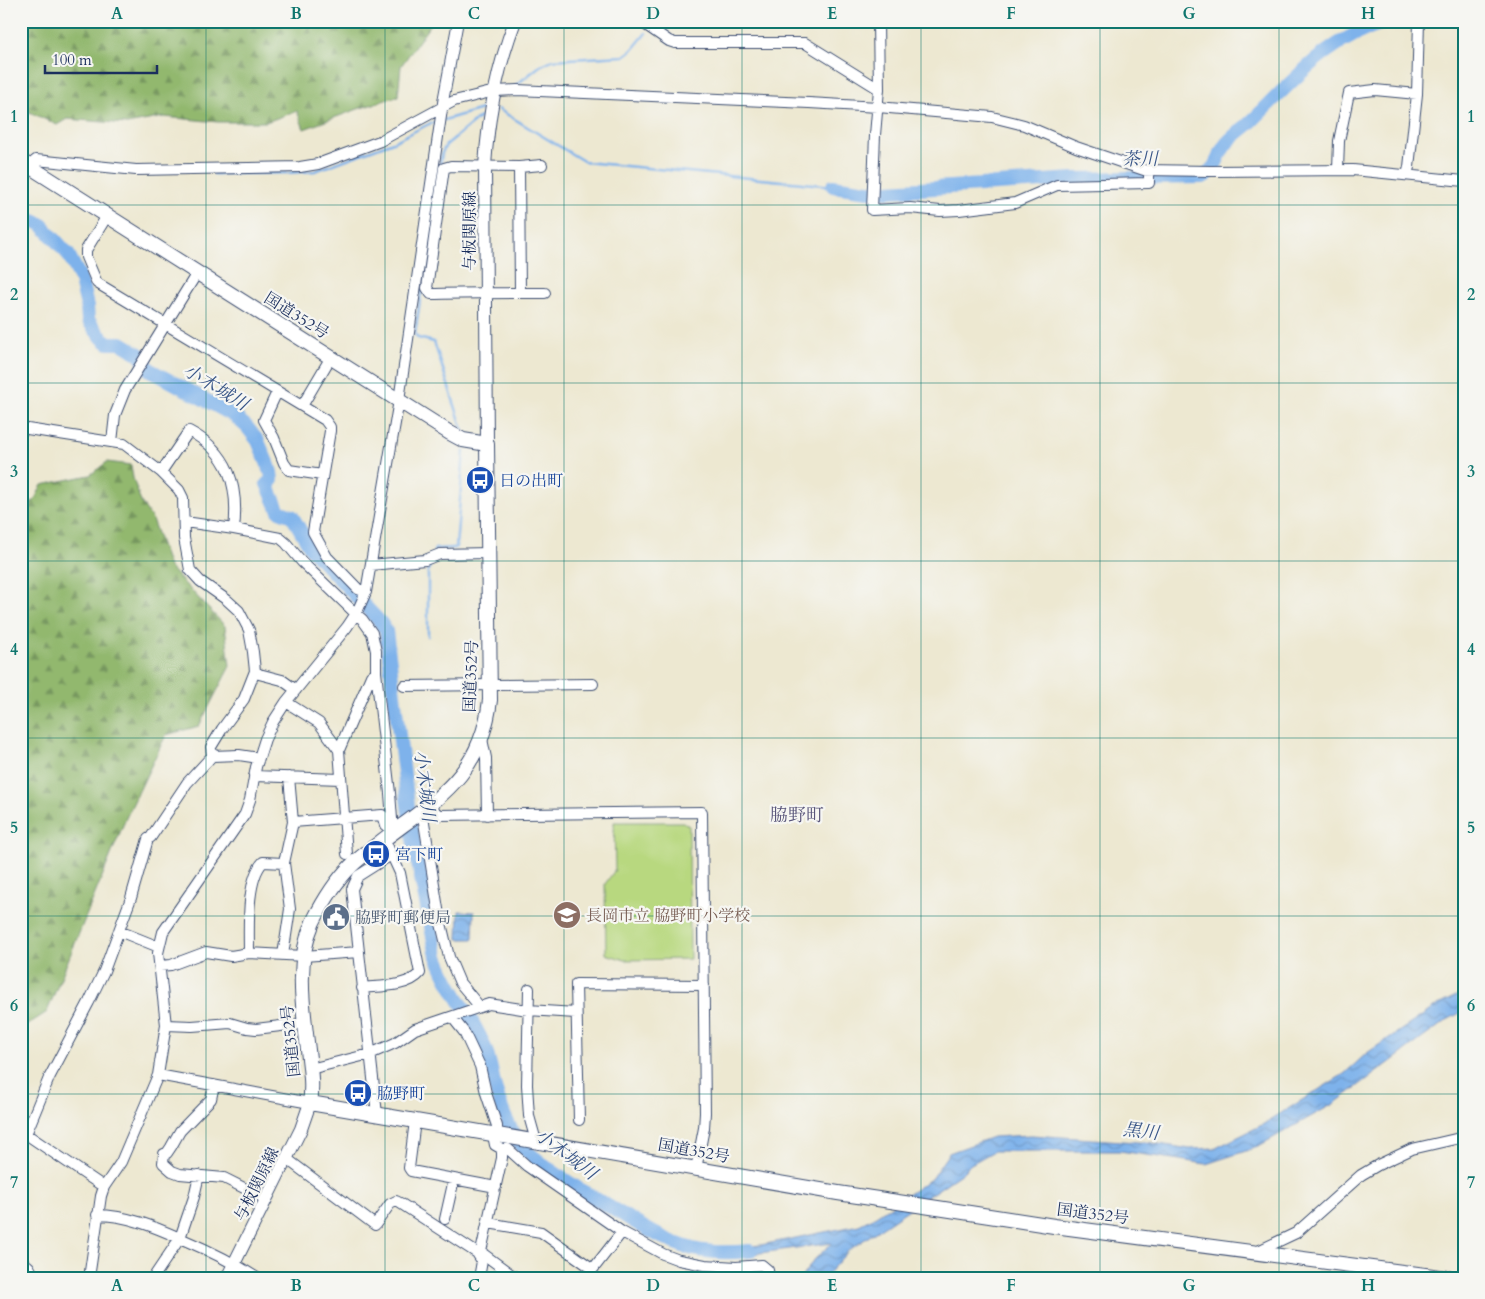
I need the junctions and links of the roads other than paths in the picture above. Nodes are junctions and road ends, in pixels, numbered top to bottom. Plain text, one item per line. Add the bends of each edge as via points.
1 (458, 21) edge
2 (515, 21) edge
3 (640, 21) edge
4 (878, 21) edge
5 (1419, 21) edge
6 (653, 24) edge
7 (879, 89) junction
8 (495, 90) junction
9 (1417, 94) junction
10 (878, 107) junction
11 (443, 108) junction
12 (25, 163) edge
13 (542, 165) dead end
14 (485, 166) junction
15 (519, 167) junction
16 (1149, 170) junction
17 (1338, 170) junction
18 (1407, 175) junction
19 (1464, 181) edge
20 (107, 216) junction
21 (197, 273) junction
22 (486, 293) junction
23 (520, 293) junction
24 (545, 293) dead end
25 (165, 324) junction
26 (331, 357) junction
27 (277, 392) junction
28 (399, 400) junction
29 (302, 406) junction
30 (21, 428) edge
31 (112, 442) junction
32 (487, 444) junction
33 (161, 472) junction
34 (322, 475) junction
35 (184, 522) junction
36 (234, 529) junction
37 (489, 553) junction
38 (371, 565) junction
39 (365, 594) junction
40 (356, 613) junction
41 (255, 671) junction
42 (376, 672) junction
43 (593, 684) dead end
44 (404, 686) dead end
45 (490, 686) junction
46 (296, 690) junction
47 (286, 702) junction
48 (482, 739) junction
49 (339, 750) junction
50 (212, 756) junction
51 (259, 758) junction
52 (254, 776) junction
53 (289, 777) junction
54 (340, 779) junction
55 (422, 810) junction
56 (487, 815) junction
57 (344, 818) junction
58 (293, 822) junction
59 (391, 829) junction
60 (348, 854) dead end
61 (284, 863) junction
62 (118, 932) junction
63 (159, 947) junction
64 (359, 952) junction
65 (249, 953) junction
66 (283, 955) junction
67 (304, 956) junction
68 (160, 966) junction
69 (704, 984) junction
70 (362, 988) junction
71 (529, 989) dead end
72 (479, 1007) junction
73 (528, 1010) junction
74 (576, 1013) junction
75 (453, 1016) junction
76 (305, 1023) junction
77 (166, 1025) junction
78 (370, 1054) junction
79 (310, 1069) junction
80 (158, 1075) junction
81 (214, 1085) junction
82 (310, 1103) junction
83 (377, 1114) junction
84 (579, 1120) dead end
85 (415, 1121) junction
86 (1464, 1137) edge
87 (498, 1138) junction
88 (533, 1141) junction
89 (287, 1159) junction
90 (696, 1169) junction
91 (199, 1175) junction
92 (454, 1179) junction
93 (496, 1187) junction
94 (104, 1188) junction
95 (266, 1200) junction
96 (97, 1215) junction
97 (445, 1219) dead end
98 (488, 1223) junction
99 (622, 1232) junction
100 (180, 1238) junction
101 (482, 1252) junction
102 (1256, 1252) junction
103 (21, 1260) edge
104 (234, 1263) junction
105 (593, 1269) junction
106 (35, 1278) edge
107 (89, 1278) edge
108 (152, 1278) edge
109 (227, 1278) edge
110 (257, 1278) edge
111 (479, 1278) edge
112 (516, 1278) edge
113 (586, 1278) edge
114 (769, 1278) edge
115 (1448, 1278) edge

1 - 11 street
2 - 8 main road, 与板関原線
3 - 6 street
4 - 7 street
5 - 9 street
6 - 7 street via 664,37 675,43 805,43
7 - 10 street
8 - 10 street
8 - 11 street
8 - 14 main road, 与板関原線
9 - 17 street via 1375,90 1349,93 1339,141
9 - 18 street
10 - 16 street via 1000,119 1024,125 1110,160
10 - 16 street via 872,210 910,208 940,211 1005,205 1057,185 1149,183
11 - 12 street via 380,141 318,164 300,167 136,170 36,160
11 - 28 street
12 - 20 highway, 国道352号
13 - 15 street
14 - 15 street
14 - 22 main road, 与板関原線
14 - 22 street via 444,168 427,288 431,294
15 - 23 street
16 - 17 street
17 - 18 street
18 - 19 street
20 - 21 highway, 国道352号
20 - 25 street via 86,250 97,283
21 - 25 street
21 - 26 highway, 国道352号
22 - 23 street
22 - 32 main road, 与板関原線
23 - 24 street
25 - 27 street
25 - 31 street via 119,402
26 - 28 highway, 国道352号
26 - 29 street
27 - 29 street
27 - 34 street via 264,420 284,463 289,470
28 - 32 highway, 国道352号 via 463,440
28 - 38 street
29 - 34 street via 325,420 330,427
30 - 31 street
31 - 33 street via 124,444
32 - 37 highway, 国道352号
33 - 35 street via 183,498
33 - 36 street via 189,431 205,439 232,477 236,508
34 - 39 street via 313,532 327,557
35 - 36 street
35 - 41 street via 190,570 244,618
36 - 40 street via 280,538
37 - 38 street via 440,554 425,560
37 - 45 highway, 国道352号
38 - 39 street
39 - 40 street
40 - 42 street via 372,633
40 - 46 street
41 - 46 street via 282,680
41 - 50 street via 244,699 211,747
42 - 49 street via 370,676
42 - 59 street
43 - 45 street
44 - 45 street
45 - 48 highway, 国道352号
46 - 47 street
47 - 49 street via 318,723
47 - 51 street via 273,722
48 - 55 highway, 国道352号 via 461,776
48 - 56 street via 486,758
49 - 54 street
50 - 51 street
50 - 62 street via 187,783 148,839
51 - 52 street
52 - 53 street
52 - 63 street via 245,814 163,932
53 - 54 street
53 - 58 street
54 - 57 street
55 - 56 street via 439,815
55 - 59 highway, 国道352号
55 - 72 street via 449,957 460,982
56 - 69 street via 702,812
57 - 58 street
57 - 59 street via 382,815
57 - 60 street
58 - 61 street
59 - 67 highway, 国道352号 via 352,865 334,887 313,924
61 - 65 street via 263,862 258,872 250,894
61 - 66 street via 290,909
62 - 63 street
62 - 94 street via 104,971 49,1078 26,1134
63 - 68 street
64 - 67 street
64 - 70 street
64 - 70 street via 350,886 390,851 400,873 420,973 399,984
65 - 66 street
65 - 68 street via 231,956 206,952
66 - 67 street
67 - 76 highway, 国道352号 via 302,992
68 - 77 street
69 - 74 street via 576,984
69 - 90 street via 704,1121
70 - 78 street
71 - 73 street
72 - 73 street via 489,1004
72 - 75 street
73 - 74 street
73 - 88 street via 527,1085
74 - 84 street
75 - 78 street via 416,1029
75 - 87 street via 480,1066
76 - 77 street via 256,1028 230,1023
76 - 79 highway, 国道352号
77 - 80 street
78 - 79 street
78 - 83 street
79 - 82 highway, 国道352号
80 - 81 street
80 - 94 street via 124,1156
81 - 82 street
81 - 91 street via 212,1099 180,1131 164,1154 163,1163 172,1171
82 - 83 highway, 国道352号
82 - 89 main road, 与板関原線
83 - 85 highway, 国道352号
85 - 87 highway, 国道352号
85 - 92 street via 411,1171
86 - 102 street via 1412,1150 1378,1165 1361,1175 1296,1233
87 - 88 highway, 国道352号
87 - 93 street via 502,1158
87 - 99 street via 527,1166
88 - 90 highway, 国道352号
89 - 95 main road, 与板関原線
89 - 101 street via 375,1225 390,1204 396,1201
90 - 102 highway, 国道352号 via 1054,1226
91 - 95 street via 224,1178
91 - 100 street
92 - 93 street
92 - 97 street
93 - 98 street
94 - 96 street
95 - 104 main road, 与板関原線
96 - 100 street via 160,1228
96 - 107 street
98 - 101 street
98 - 105 street via 541,1232
99 - 105 street
99 - 114 street via 671,1258 705,1265 762,1265 768,1270
100 - 104 street
100 - 108 street
101 - 111 street
101 - 112 street
102 - 115 highway, 国道352号
103 - 106 street via 30,1267
104 - 109 main road, 与板関原線
104 - 110 street
105 - 113 street

